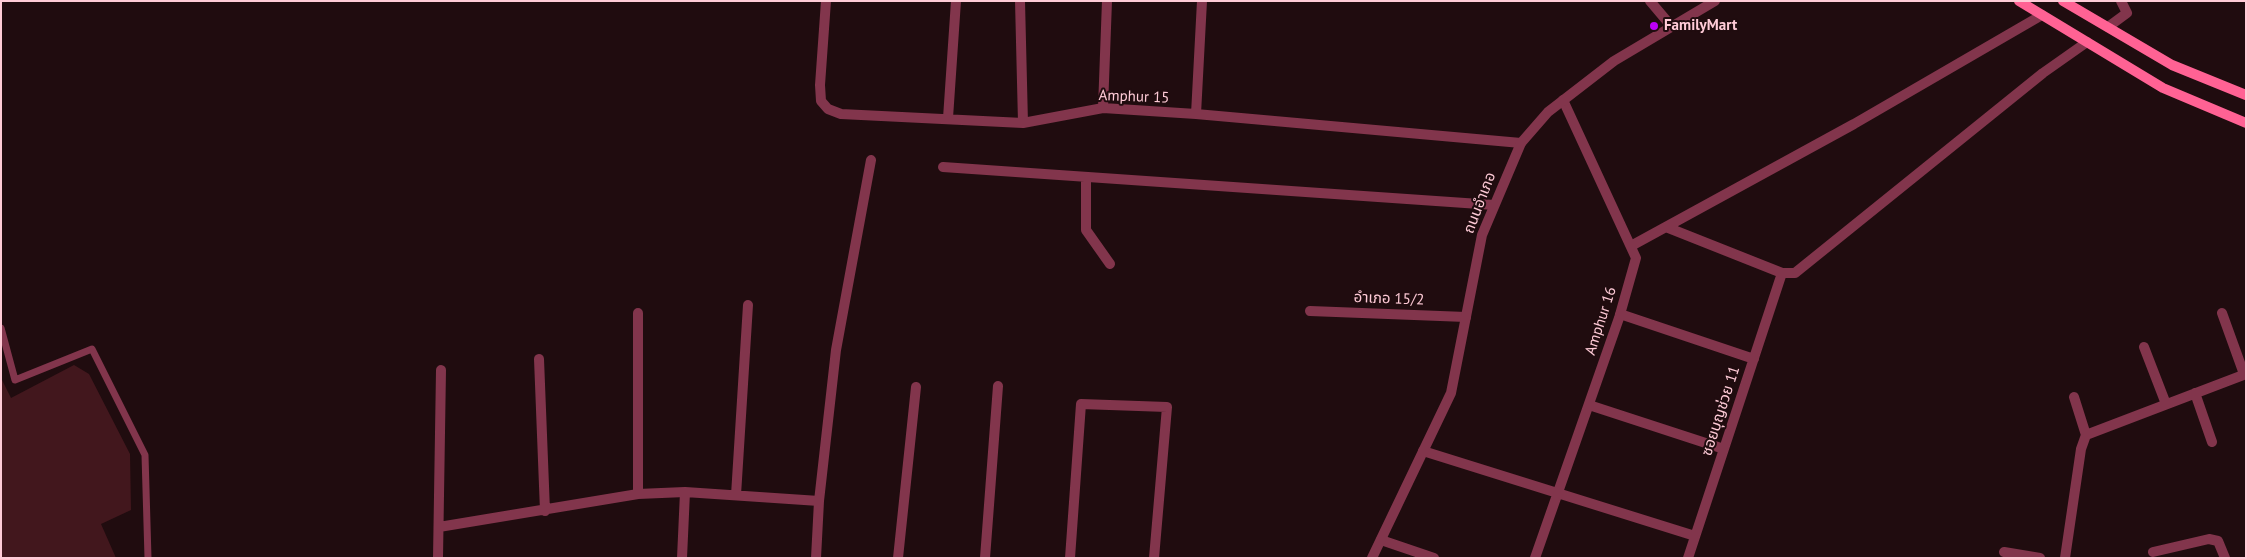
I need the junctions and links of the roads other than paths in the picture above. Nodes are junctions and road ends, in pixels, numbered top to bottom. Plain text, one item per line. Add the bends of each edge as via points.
1 (826, 1) edge
2 (956, 1) edge
3 (1020, 1) edge
4 (1107, 1) edge
5 (1202, 1) edge
6 (1650, 1) edge
7 (1715, 1) edge
8 (2019, 1) edge
9 (2063, 1) edge
10 (2122, 1) edge
11 (2042, 15) junction
12 (1672, 27) junction
13 (2108, 27) junction
14 (2087, 42) junction
15 (2246, 95) edge
16 (1563, 100) junction
17 (1102, 108) junction
18 (1196, 114) junction
19 (948, 118) junction
20 (1023, 123) junction
21 (2246, 123) edge
22 (1521, 143) junction
23 (871, 160) dead end
24 (943, 167) dead end
25 (1086, 177) junction
26 (1494, 205) junction
27 (1666, 227) junction
28 (1631, 246) junction
29 (1110, 264) dead end
30 (1782, 273) junction
31 (748, 305) dead end
32 (1310, 310) dead end
33 (638, 313) dead end
34 (2222, 313) dead end
35 (1620, 314) junction
36 (1466, 317) junction
37 (1, 328) edge
38 (2144, 347) dead end
39 (539, 358) dead end
40 (1754, 358) junction
41 (441, 370) dead end
42 (2245, 374) edge
43 (998, 386) dead end
44 (916, 387) dead end
45 (2195, 393) junction
46 (2074, 397) dead end
47 (2166, 404) junction
48 (1589, 405) junction
49 (2086, 434) junction
50 (2212, 442) dead end
51 (1724, 449) junction
52 (1423, 451) junction
53 (685, 492) junction
54 (1558, 493) junction
55 (638, 494) junction
56 (736, 495) junction
57 (819, 501) junction
58 (545, 511) junction
59 (439, 527) junction
60 (1695, 536) junction
61 (1380, 540) junction
62 (2004, 552) dead end
63 (2153, 552) dead end
64 (148, 558) edge
65 (438, 558) edge
66 (682, 558) edge
67 (816, 558) edge
68 (898, 558) edge
69 (985, 558) edge
70 (1070, 558) edge
71 (1154, 558) edge
72 (1372, 558) edge
73 (1434, 558) edge
74 (1535, 558) edge
75 (1688, 558) edge
76 (2040, 558) edge
77 (2065, 558) edge
78 (2225, 558) edge

1 - 19 street, Amphur 15 via 820,85 821,100 828,109 841,114
2 - 19 street
3 - 20 street
4 - 17 street
5 - 18 street
6 - 12 street
7 - 12 street, ถนนอำเภอ
8 - 11 main road
9 - 13 main road
10 - 13 street via 2127,13
11 - 14 main road
11 - 27 street via 1854,124
12 - 16 street, ถนนอำเภอ via 1614,61
13 - 15 main road via 2172,65
14 - 21 main road via 2163,88
14 - 30 street via 1795,273
16 - 22 street, ถนนอำเภอ
16 - 28 street, Amphur 16
17 - 18 street, Amphur 15
17 - 20 street, Amphur 15
18 - 22 street, Amphur 15
19 - 20 street, Amphur 15
22 - 26 street, ถนนอำเภอ
23 - 57 street via 836,350
24 - 25 street
25 - 26 street
25 - 29 street via 1086,230
26 - 36 street, ถนนอำเภอ via 1482,235
27 - 28 street
27 - 30 street
28 - 35 street, Amphur 16 via 1636,258
30 - 40 street, ซอยบุญช่วย 11
31 - 56 street
32 - 36 street, อำเภอ 15/2
33 - 55 street
34 - 42 street
35 - 40 street
35 - 48 street, Amphur 16
36 - 52 street, ถนนอำเภอ via 1451,393
37 - 64 lane via 15,380 92,349 145,455
38 - 47 street
39 - 58 street
40 - 51 street, ซอยบุญช่วย 11
41 - 59 street
42 - 45 street
43 - 69 street
44 - 68 street
45 - 47 street
45 - 50 street
46 - 49 street
47 - 49 street
48 - 51 street
48 - 54 street, Amphur 16
49 - 77 street via 2081,448
51 - 60 street, ซอยบุญช่วย 11
52 - 54 street
52 - 61 street, ถนนอำเภอ
53 - 55 street
53 - 56 street
53 - 66 street
54 - 60 street
54 - 74 street, Amphur 16
55 - 58 street
56 - 57 street
57 - 67 street
58 - 59 street
59 - 65 street
60 - 75 street, ซอยบุญช่วย 11
61 - 72 street, ถนนอำเภอ
61 - 73 street
62 - 76 street
63 - 78 street via 2209,539 2218,541
70 - 71 street via 1081,404 1167,407

